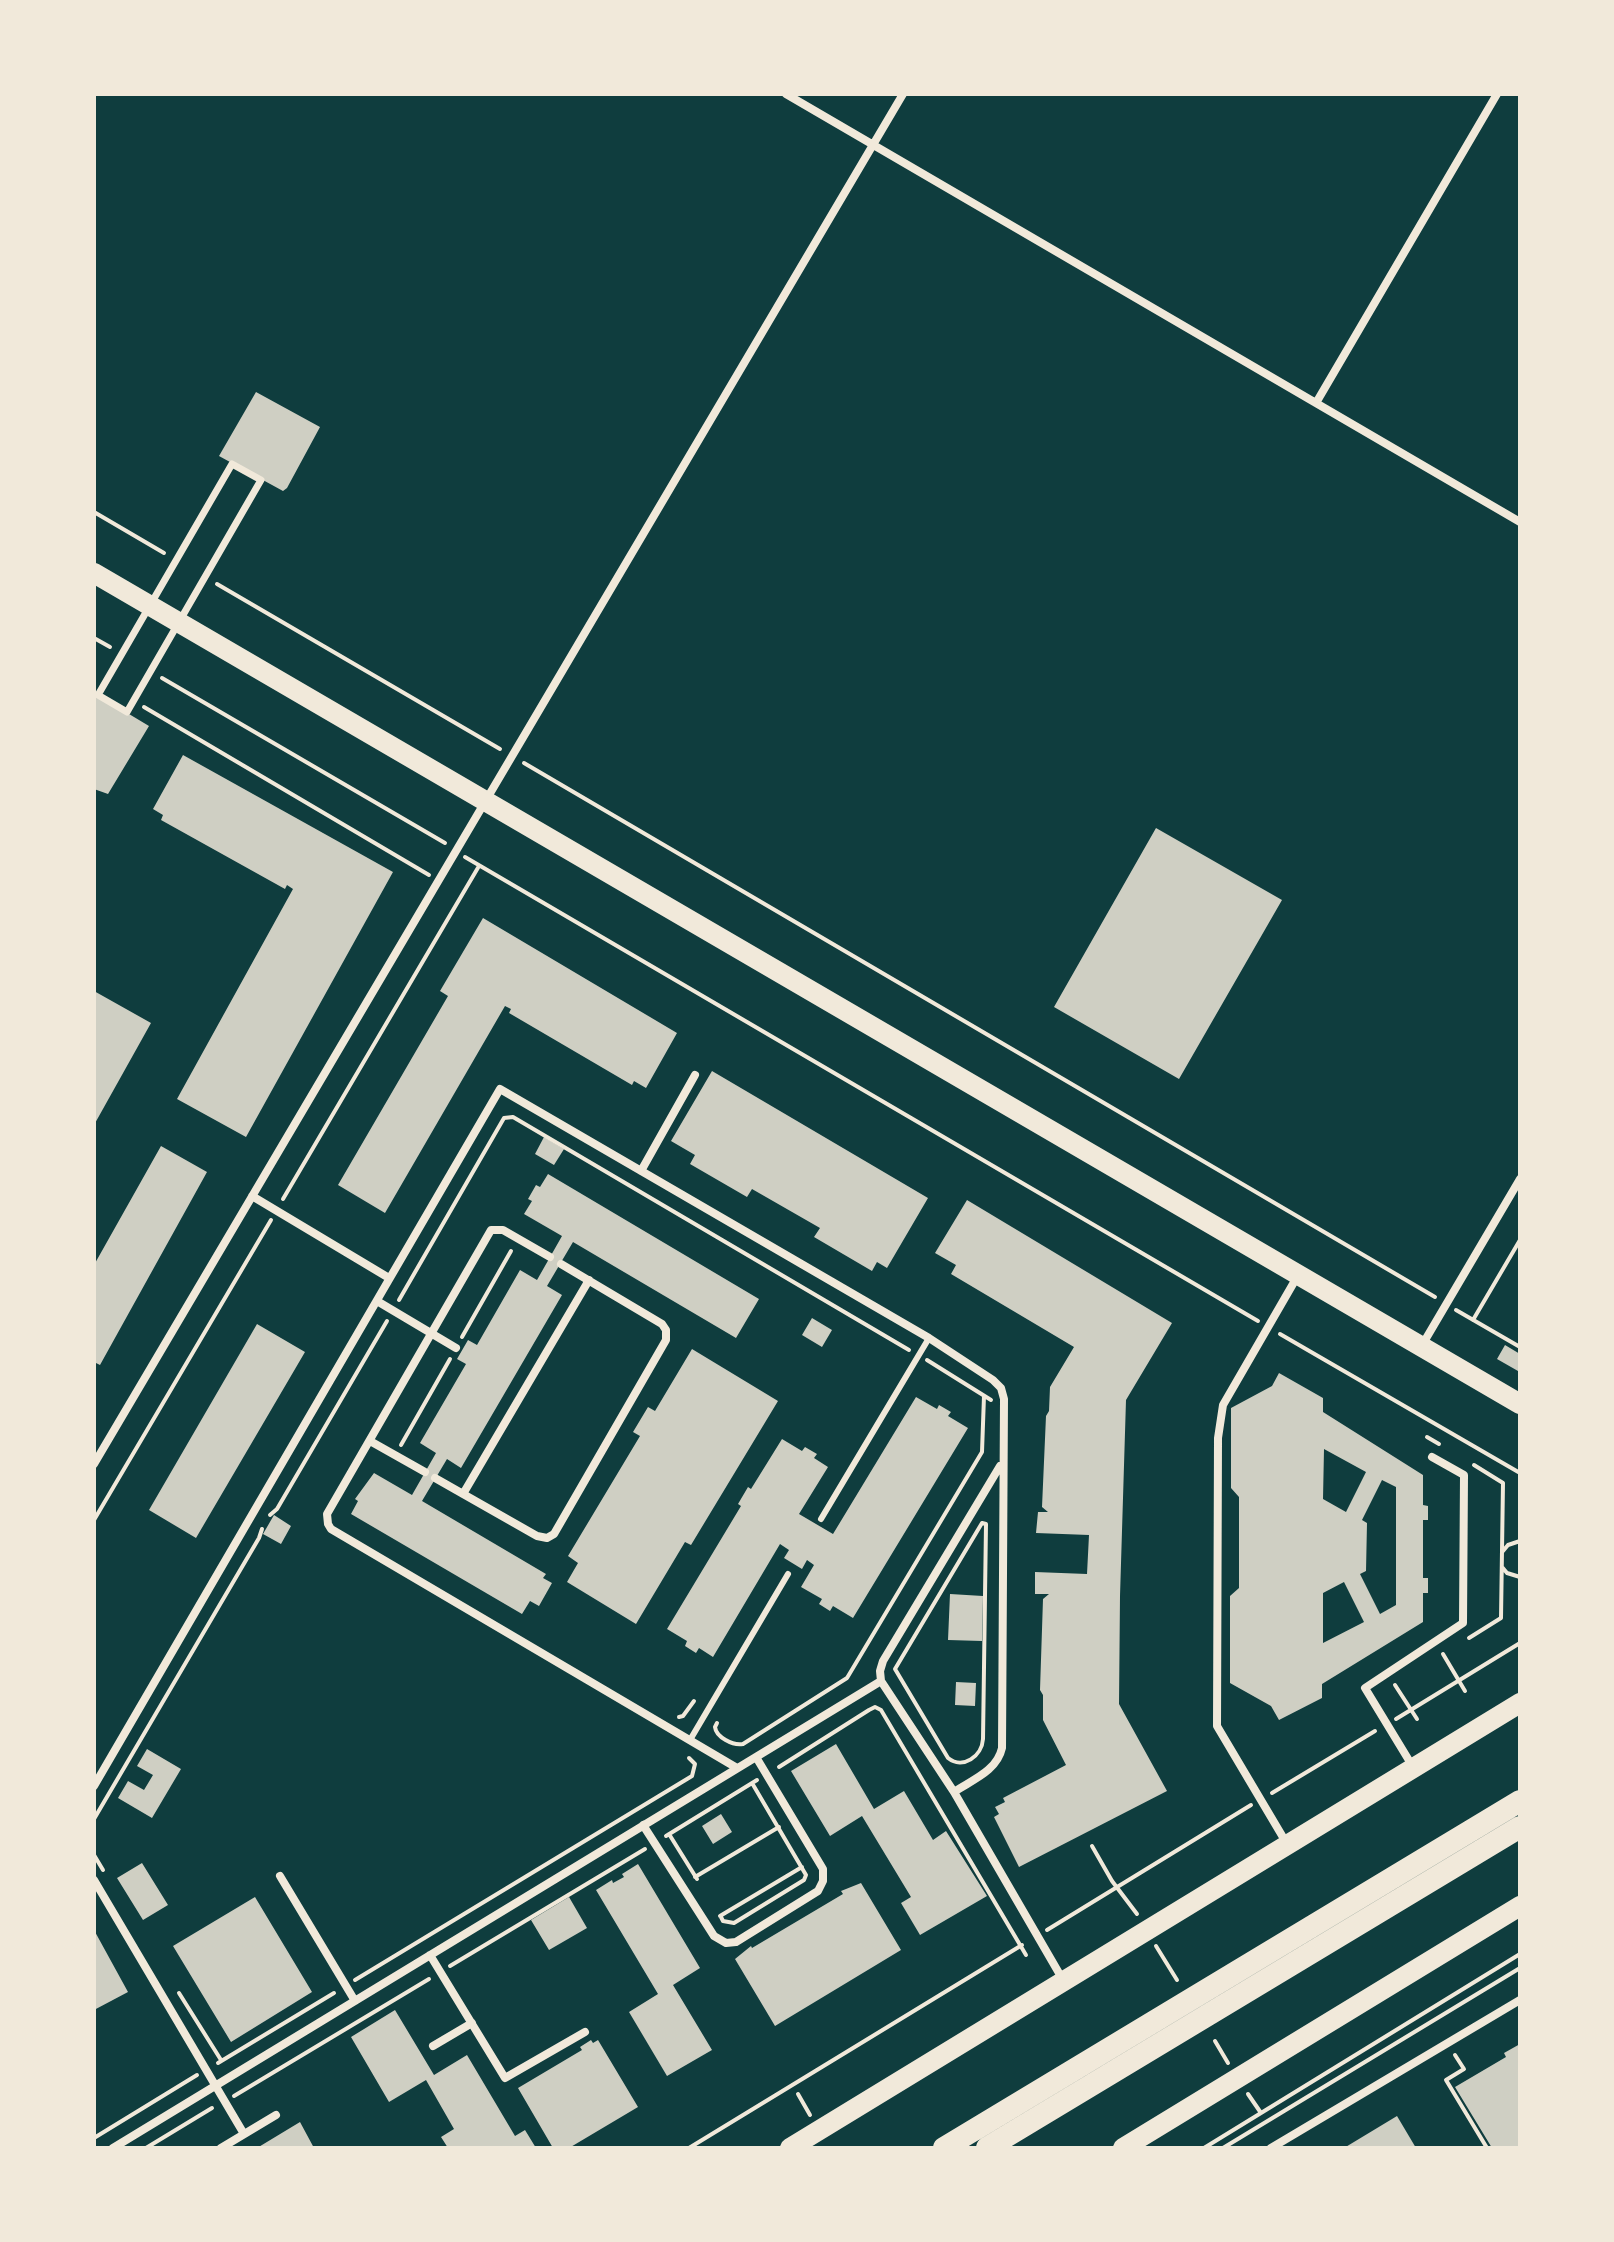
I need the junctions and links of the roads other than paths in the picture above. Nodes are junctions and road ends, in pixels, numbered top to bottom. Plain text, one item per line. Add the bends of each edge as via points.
1 (786, 94) edge
2 (903, 94) edge
3 (1497, 94) edge
4 (874, 145) junction
5 (1316, 403) junction
6 (261, 480) joint
7 (1520, 522) edge
8 (94, 573) edge
9 (485, 803) junction
10 (695, 1075) dead end
11 (641, 1171) junction
12 (1520, 1179) edge
13 (252, 1196) junction
14 (550, 1257) dead end
15 (561, 1264) dead end
16 (1297, 1276) junction
17 (389, 1278) junction
18 (589, 1280) junction
19 (377, 1301) junction
20 (431, 1333) junction
21 (929, 1338) junction
22 (456, 1348) dead end
23 (1421, 1348) junction
24 (1520, 1404) edge
25 (370, 1441) junction
26 (1432, 1457) dead end
27 (95, 1458) edge
28 (1002, 1463) junction
29 (425, 1472) dead end
30 (435, 1478) dead end
31 (463, 1494) junction
32 (821, 1519) dead end
33 (788, 1574) dead end
34 (881, 1681) junction
35 (1520, 1703) edge
36 (690, 1740) junction
37 (756, 1757) junction
38 (737, 1768) junction
39 (1414, 1768) junction
40 (94, 1786) edge
41 (954, 1792) junction
42 (1520, 1801) edge
43 (643, 1825) junction
44 (1520, 1827) edge
45 (1287, 1845) junction
46 (280, 1876) dead end
47 (94, 1880) edge
48 (1520, 1906) edge
49 (430, 1955) junction
50 (1063, 1981) junction
51 (1520, 2000) edge
52 (355, 2001) junction
53 (472, 2023) junction
54 (585, 2032) dead end
55 (433, 2046) dead end
56 (215, 2086) junction
57 (276, 2115) dead end
58 (244, 2134) junction
59 (1132, 2146) edge
60 (113, 2148) edge
61 (221, 2148) edge
62 (790, 2148) edge
63 (944, 2148) edge
64 (987, 2148) edge
65 (1271, 2148) edge

1 - 4 street
2 - 4 street
3 - 5 street
4 - 5 street
4 - 9 street
5 - 7 street
6 - 6 street via 232,464 98,695 127,712
8 - 9 main road
9 - 13 street
9 - 16 main road
10 - 11 street
11 - 17 street via 500,1089
11 - 21 street
12 - 23 street
13 - 17 street
13 - 27 street
14 - 20 street via 503,1230 491,1230
15 - 18 street
16 - 23 main road
16 - 45 street via 1223,1405 1218,1438 1216,1718 1221,1736
17 - 19 street
18 - 31 street
18 - 31 street via 662,1324 666,1340 554,1534 537,1536
19 - 20 street
19 - 40 street
20 - 22 street
20 - 25 street
21 - 28 street via 1001,1388
21 - 32 lane
23 - 24 main road
25 - 29 street
25 - 36 street via 327,1514 331,1529
26 - 39 street via 1464,1475 1463,1623 1365,1688
28 - 34 street via 883,1661
28 - 41 street via 1002,1748 990,1769
30 - 31 street
33 - 36 lane
34 - 37 street
34 - 41 street
35 - 39 main road
36 - 38 street
37 - 38 street
37 - 43 street via 823,1869 823,1881 818,1891 736,1942 714,1936
38 - 43 street
39 - 45 main road
41 - 50 street
42 - 63 highway
43 - 49 street
44 - 64 highway
45 - 50 main road
46 - 52 street
47 - 56 street
48 - 59 main road
49 - 52 street
49 - 53 street
50 - 62 main road
51 - 65 street
52 - 56 street
53 - 54 street via 505,2078
53 - 55 street
56 - 58 street
56 - 60 street
57 - 58 street
58 - 61 street

